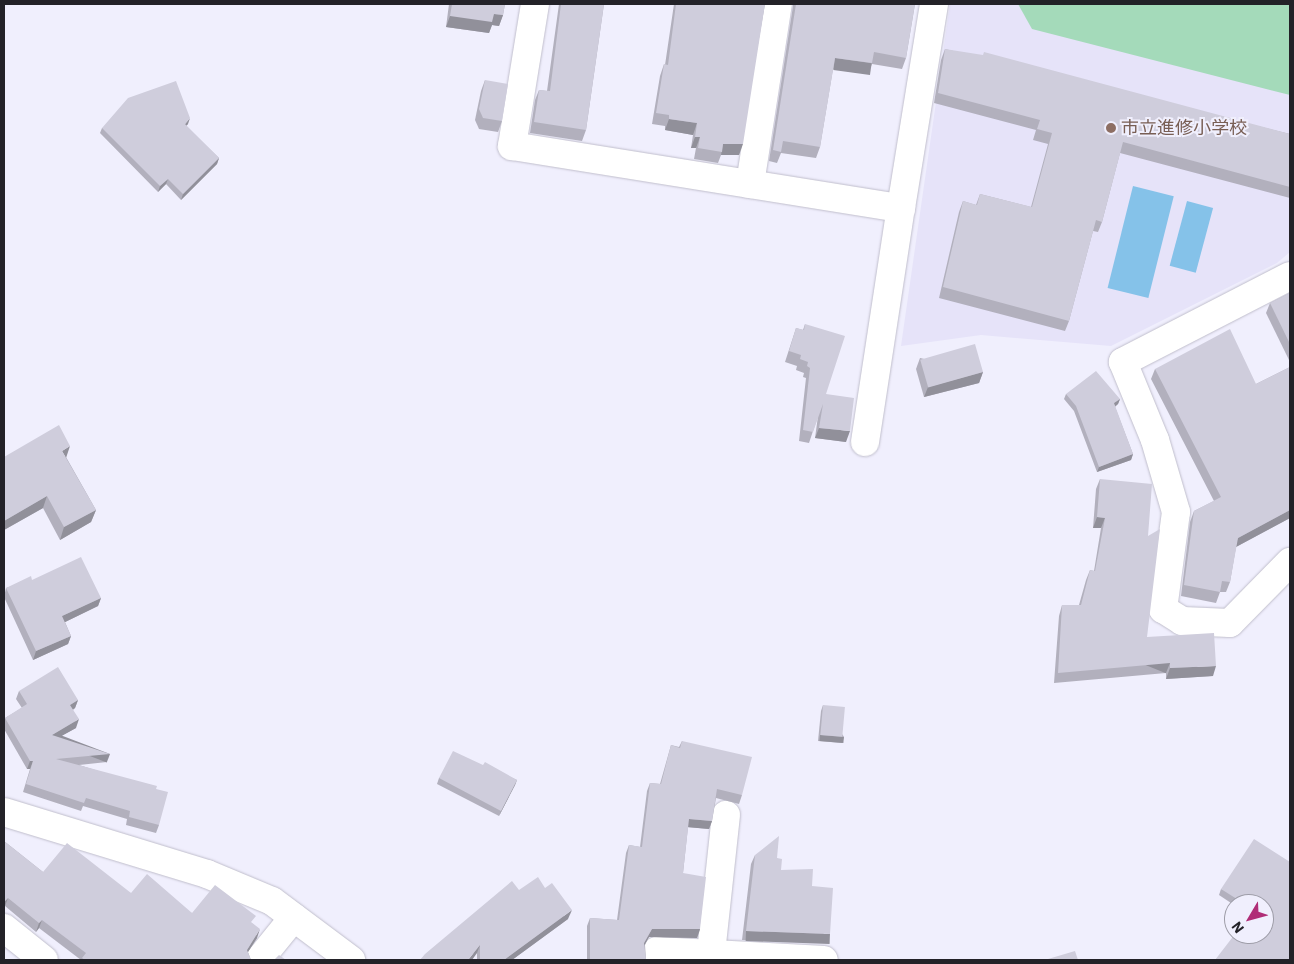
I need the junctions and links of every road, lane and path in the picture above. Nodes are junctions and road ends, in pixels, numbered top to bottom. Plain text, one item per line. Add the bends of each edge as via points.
1 (535, 4) edge
2 (778, 4) edge
3 (934, 4) edge
4 (750, 184) junction
5 (901, 208) junction
6 (1290, 276) edge
7 (865, 442) dead end
8 (1290, 562) edge
9 (4, 812) edge
10 (726, 815) dead end
11 (294, 917) junction
12 (4, 928) edge
13 (711, 952) junction
14 (44, 960) edge
15 (259, 960) edge
16 (351, 960) edge
17 (657, 960) edge
18 (824, 960) edge

1 - 4 street via 512,146
2 - 4 street
3 - 5 street
4 - 5 street
5 - 7 street
6 - 8 street via 1123,362 1156,440 1176,512 1163,609 1182,621 1230,624
9 - 11 street via 207,874 272,901
10 - 13 street
11 - 15 street
11 - 16 street
12 - 14 street
13 - 17 street via 657,951
13 - 18 street

